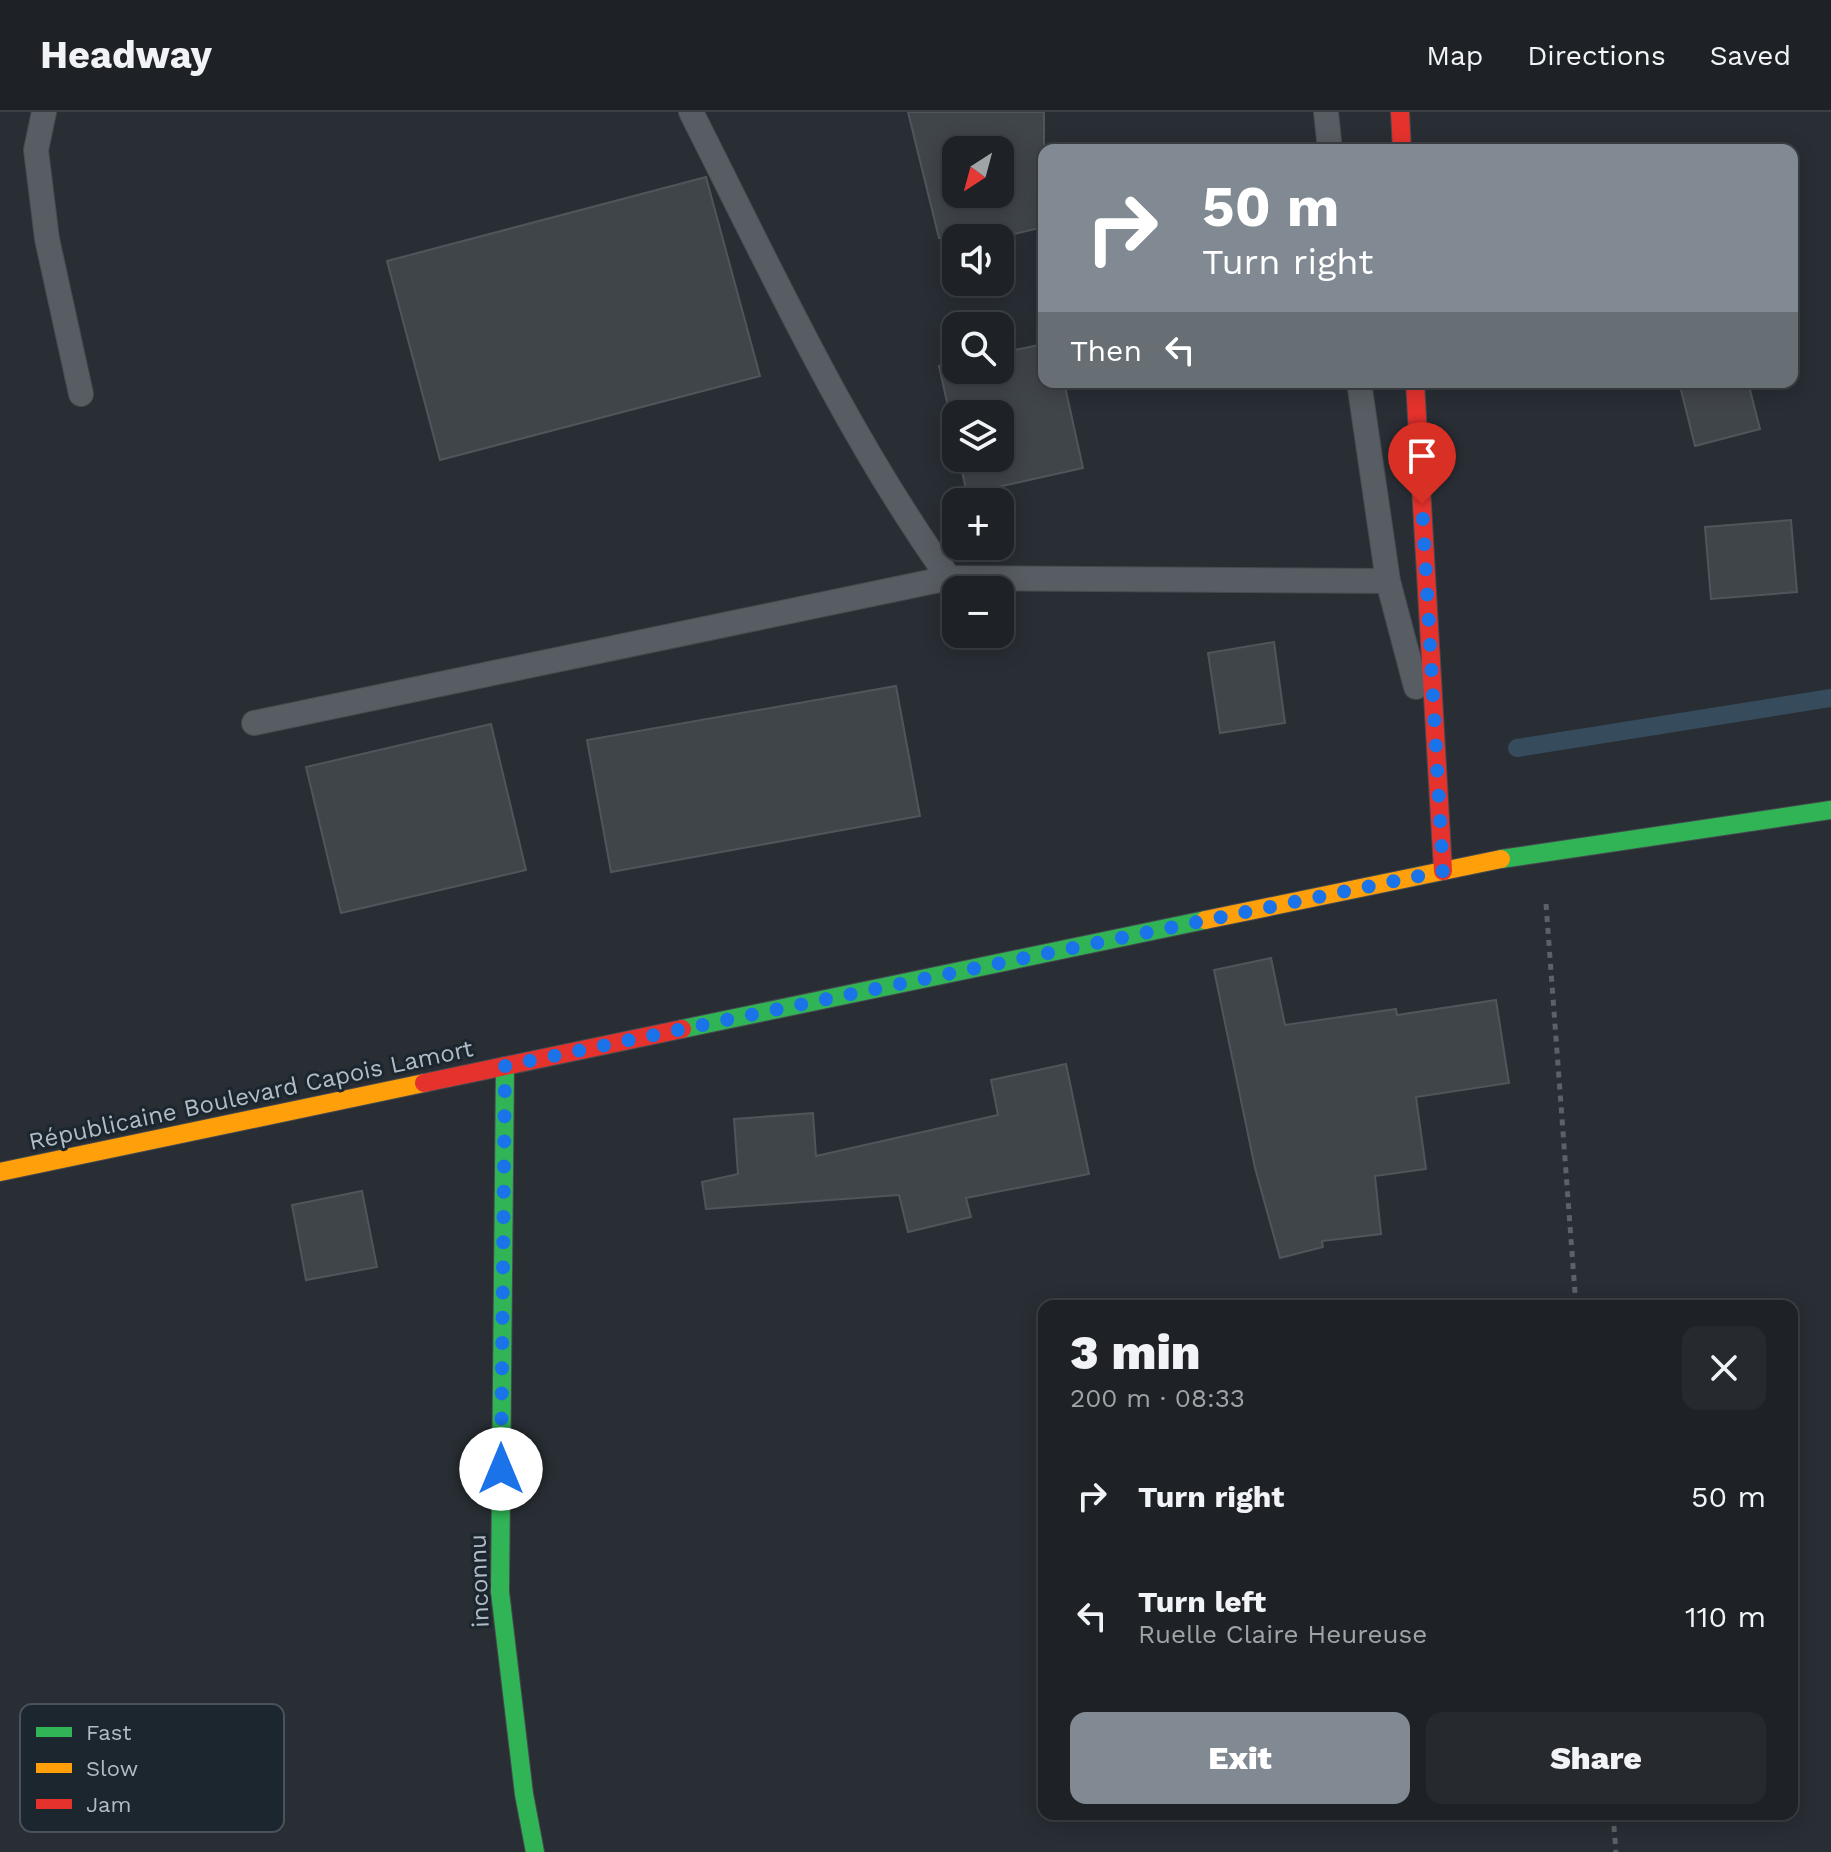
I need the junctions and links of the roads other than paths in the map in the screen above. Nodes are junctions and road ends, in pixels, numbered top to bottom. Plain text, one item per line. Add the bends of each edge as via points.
1 (44, 112) edge
2 (691, 112) edge
3 (1326, 112) edge
4 (1400, 112) edge
5 (1329, 144) edge
6 (1402, 144) edge
7 (1360, 388) edge
8 (1415, 388) edge
9 (81, 394) dead end
10 (948, 576) edge
11 (1014, 578) edge
12 (942, 579) edge
13 (1388, 581) junction
14 (254, 723) dead end
15 (1831, 810) edge
16 (1443, 871) junction
17 (505, 1066) junction
18 (0, 1172) edge
19 (535, 1852) edge

1 - 9 lane via 36,150 47,239
2 - 10 lane via 902,513
3 - 5 lane
4 - 6 street
7 - 13 lane
8 - 16 street
11 - 13 lane
12 - 14 lane
13 - 16 lane via 1415,677
15 - 16 street, Républicaine Boulevard Capois Lamort
16 - 17 street, Républicaine Boulevard Capois Lamort
17 - 18 street, Républicaine Boulevard Capois Lamort
17 - 19 street, inconnu via 500,1592

